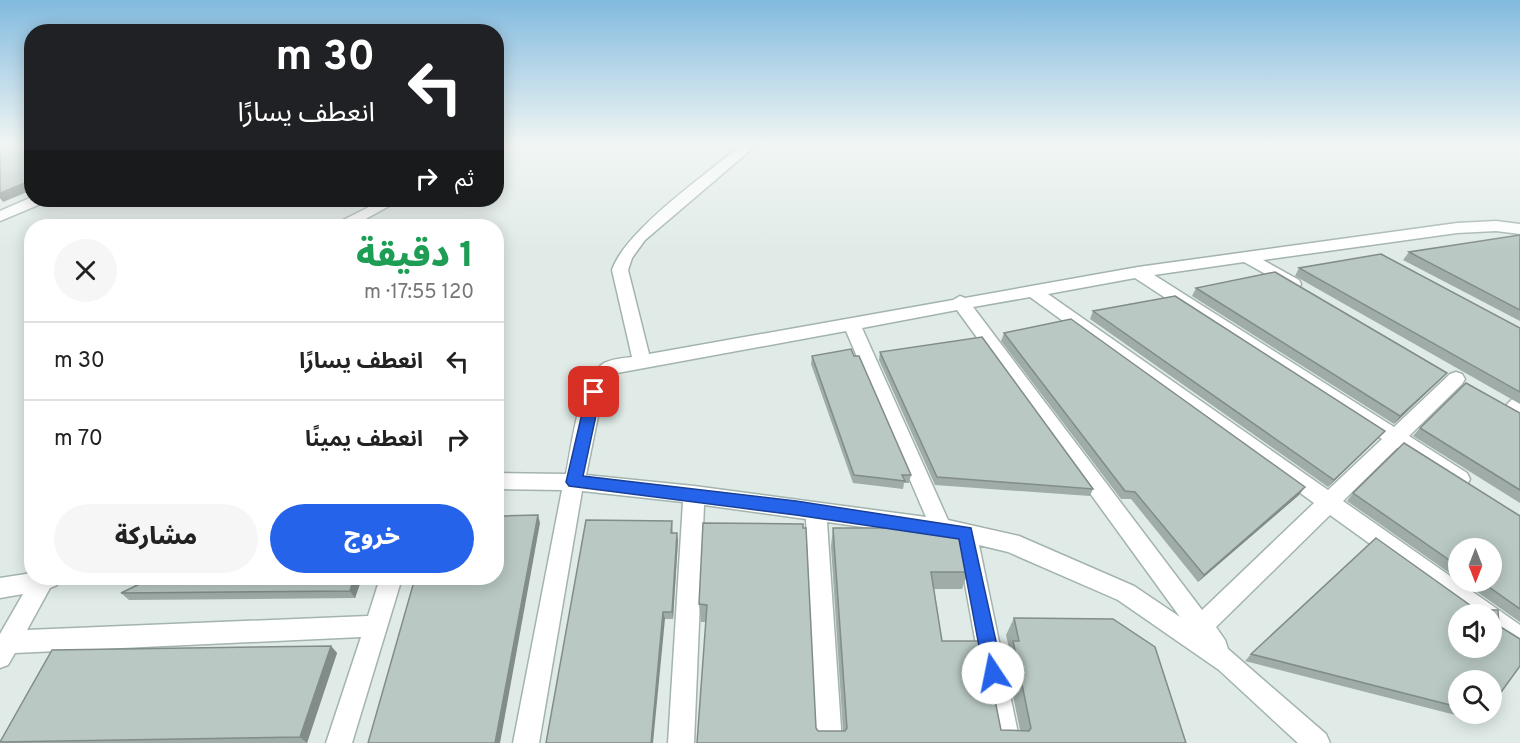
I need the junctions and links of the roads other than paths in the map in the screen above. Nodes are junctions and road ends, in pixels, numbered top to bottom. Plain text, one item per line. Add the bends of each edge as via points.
1 (707, 180) edge
2 (24, 206) edge
3 (379, 207) edge
4 (0, 216) edge
5 (356, 219) edge
6 (1520, 229) edge
7 (1356, 243) junction
8 (1377, 255) edge
9 (1246, 257) junction
10 (1138, 272) junction
11 (1031, 290) junction
12 (1306, 292) edge
13 (960, 302) junction
14 (851, 322) junction
15 (642, 361) junction
16 (1436, 367) edge
17 (1456, 379) junction
18 (1474, 390) edge
19 (1493, 400) edge
20 (1517, 410) edge
21 (1396, 437) junction
22 (504, 480) edge
23 (574, 482) junction
24 (1472, 486) edge
25 (694, 495) junction
26 (1329, 502) junction
27 (816, 511) junction
28 (941, 528) junction
29 (966, 533) junction
30 (24, 583) edge
31 (42, 585) edge
32 (389, 585) edge
33 (0, 588) edge
34 (1472, 604) edge
35 (376, 626) junction
36 (1201, 626) junction
37 (1502, 626) edge
38 (1520, 638) edge
39 (5, 649) edge
40 (1227, 662) junction
41 (339, 743) edge
42 (526, 743) edge
43 (681, 743) edge
44 (829, 743) edge
45 (1007, 743) edge
46 (1317, 743) edge

1 - 15 street via 640,237 624,257 620,270
2 - 4 street
3 - 5 street
6 - 7 street via 1457,228
7 - 8 street
7 - 9 street
9 - 10 street
9 - 12 street
10 - 11 street
10 - 21 street
11 - 13 street
11 - 26 street
13 - 14 street
13 - 36 street
14 - 15 street
14 - 28 street
15 - 23 street via 612,367 601,376
16 - 17 street
17 - 18 street
17 - 21 street
19 - 20 street
21 - 24 street
21 - 26 street
22 - 23 street
23 - 25 street
23 - 42 street
25 - 27 street
25 - 43 street
26 - 34 street
26 - 36 street
27 - 28 street
27 - 44 street
28 - 29 street
29 - 40 street via 1011,543 1126,593
29 - 45 street
30 - 33 street
31 - 39 street
32 - 35 street
35 - 39 street
35 - 41 street
36 - 40 street
37 - 38 street
40 - 46 street

